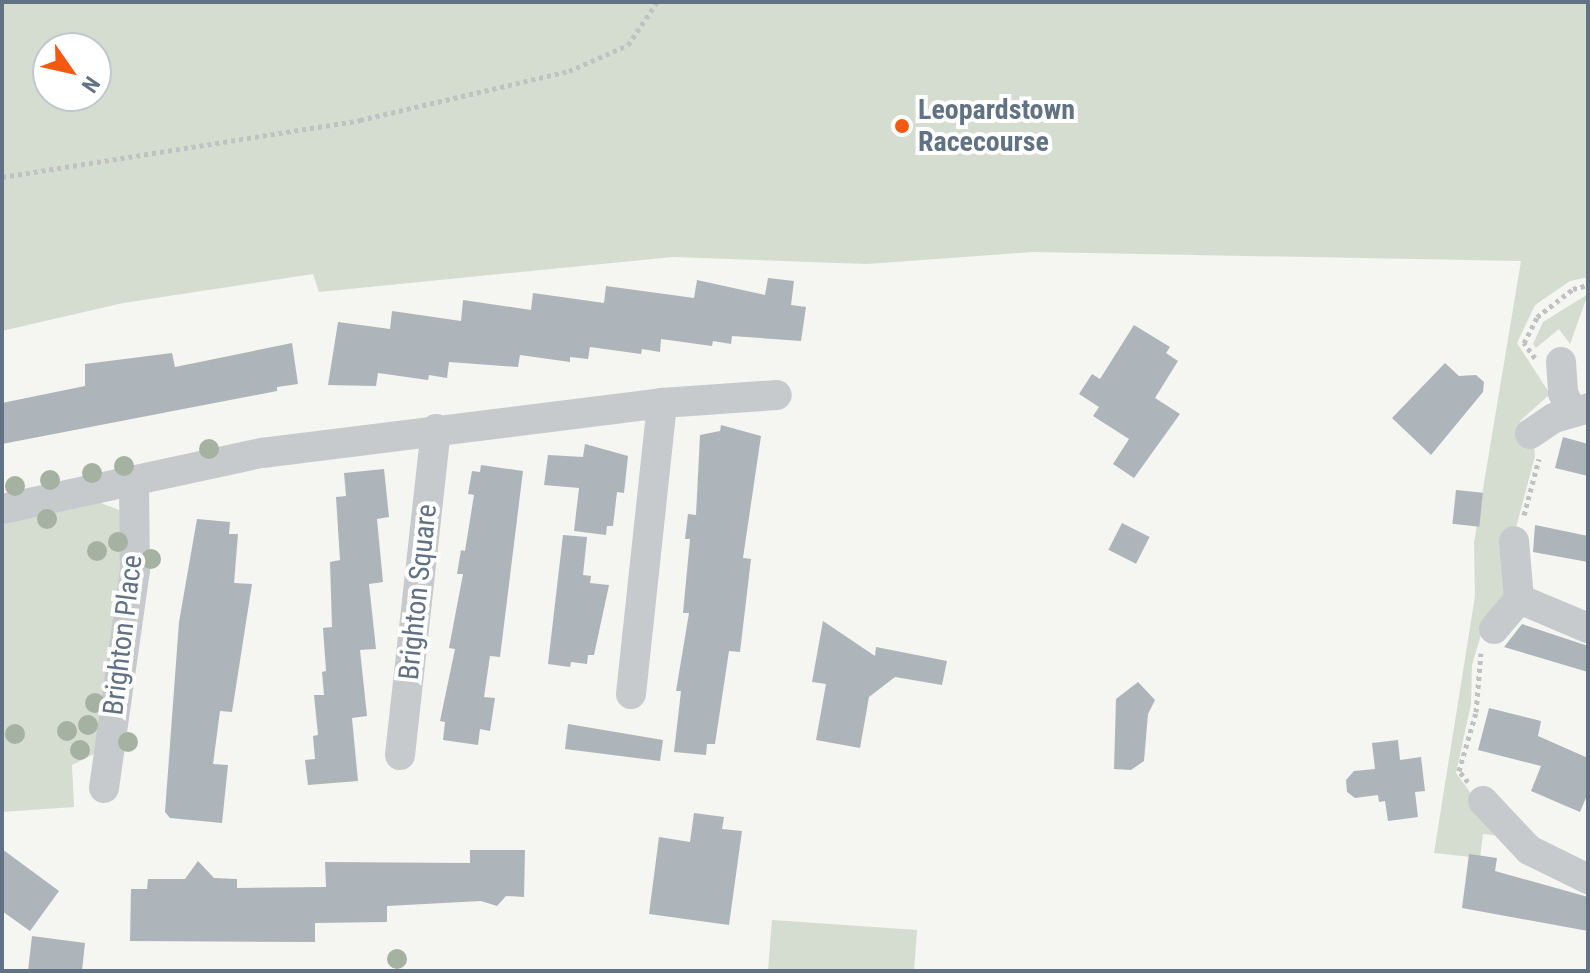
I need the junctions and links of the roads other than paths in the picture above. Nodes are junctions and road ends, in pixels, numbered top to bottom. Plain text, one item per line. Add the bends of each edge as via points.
1 (1561, 362) dead end
2 (777, 395) dead end
3 (662, 403) junction
4 (1574, 404) edge
5 (436, 429) junction
6 (1537, 430) road end
7 (134, 482) junction
8 (2, 509) edge
9 (1514, 541) road end
10 (1519, 599) junction
11 (1588, 628) edge
12 (1494, 629) road end
13 (631, 694) dead end
14 (400, 755) dead end
15 (104, 788) dead end
16 (1483, 801) road end
17 (1588, 879) edge

1 - 4 street
2 - 3 street
3 - 5 street
3 - 13 street
4 - 6 street
5 - 7 street via 262,453
5 - 14 street, Brighton Square
7 - 8 street
7 - 15 street, Brighton Place via 135,570
9 - 10 street
10 - 11 street
10 - 12 street
16 - 17 street via 1529,850

